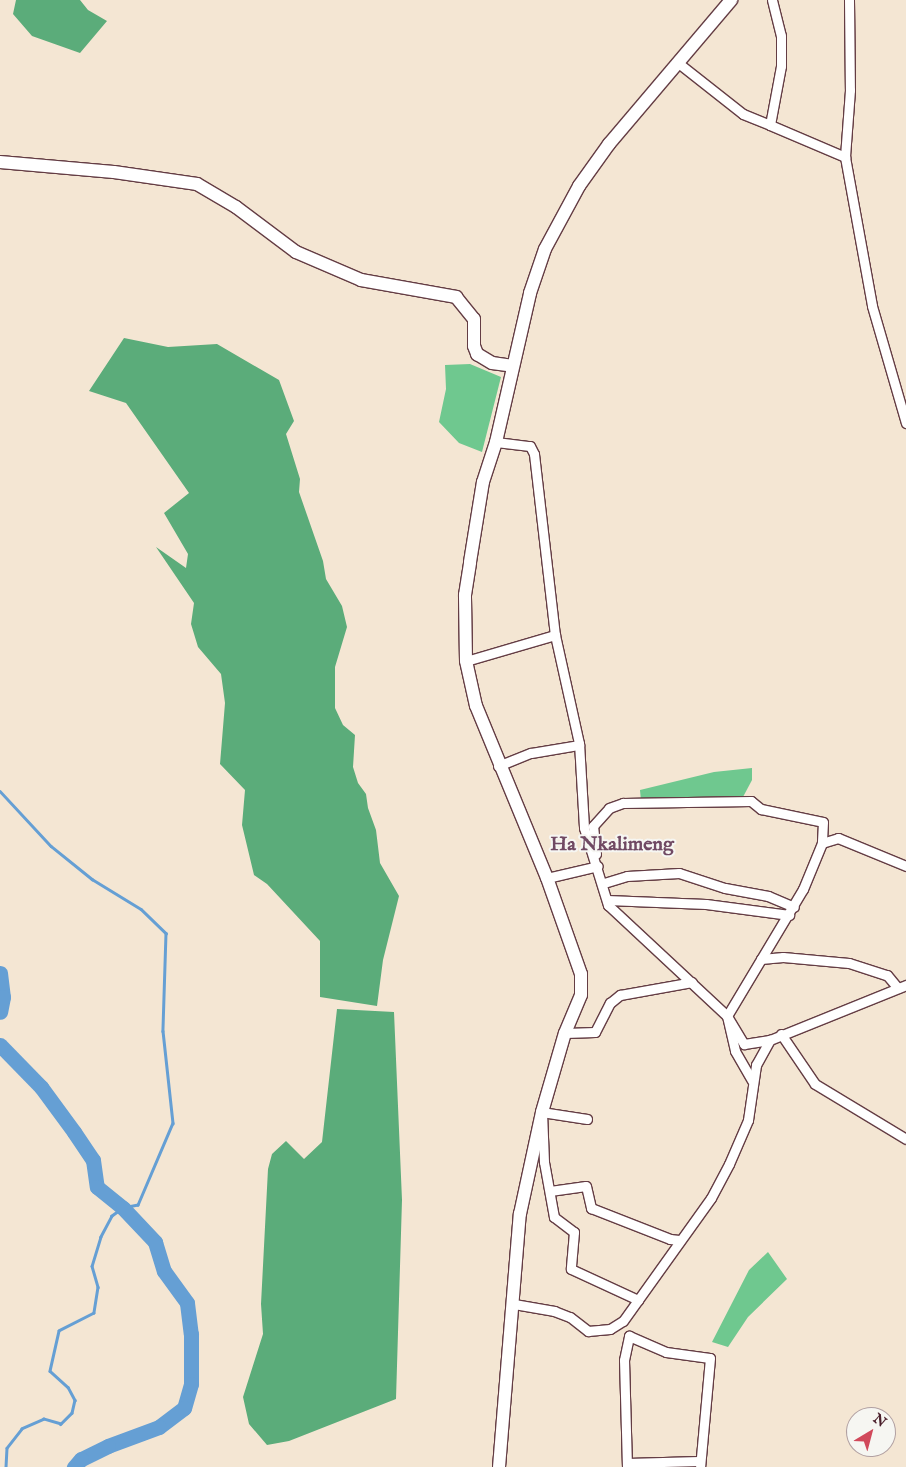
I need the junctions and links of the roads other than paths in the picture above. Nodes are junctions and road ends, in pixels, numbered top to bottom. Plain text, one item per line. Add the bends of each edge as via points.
1 (731, 0) edge
2 (772, 0) edge
3 (849, 0) edge
4 (677, 62) junction
5 (770, 126) junction
6 (845, 157) junction
7 (0, 162) edge
8 (513, 366) junction
9 (906, 423) edge
10 (496, 442) junction
11 (555, 635) junction
12 (466, 661) junction
13 (579, 745) junction
14 (498, 766) junction
15 (822, 843) junction
16 (597, 864) junction
17 (906, 866) edge
18 (547, 878) junction
19 (604, 883) junction
20 (607, 900) junction
21 (791, 911) junction
22 (761, 959) junction
23 (692, 982) junction
24 (902, 987) edge
25 (727, 1016) junction
26 (565, 1033) junction
27 (780, 1034) junction
28 (770, 1040) junction
29 (752, 1081) junction
30 (542, 1112) junction
31 (587, 1119) dead end
32 (906, 1139) edge
33 (550, 1191) junction
34 (679, 1240) junction
35 (638, 1300) junction
36 (514, 1304) junction
37 (700, 1464) edge
38 (627, 1465) edge
39 (499, 1467) edge

1 - 4 main road
2 - 5 street via 782,36 781,66
3 - 6 street via 850,90
4 - 5 street via 708,90 743,114
4 - 8 main road via 609,144 563,214 545,249 530,293
5 - 6 street
6 - 9 street via 872,306
7 - 8 main road via 122,173 197,184 236,207 296,252 361,280 456,297 474,319 477,354 492,363
8 - 10 main road
10 - 11 street via 530,446 534,454
10 - 12 main road via 483,482 465,595
11 - 12 street
11 - 13 street
12 - 14 main road via 476,706
13 - 14 street via 530,753
13 - 16 street via 584,828
14 - 18 main road
15 - 16 street via 823,822 776,813 752,802 623,803 609,808 593,826
15 - 17 street via 838,838
15 - 21 street
16 - 18 street
16 - 19 street
18 - 26 main road via 581,974 581,995
19 - 20 street
19 - 21 street via 627,876 679,873 725,888 768,896
20 - 21 street
20 - 23 street via 617,916
21 - 22 street
22 - 24 street via 783,957 849,963 887,975
22 - 25 street
23 - 25 street
23 - 26 street via 620,995 610,1004 595,1032
24 - 27 street
25 - 28 street via 744,1044
25 - 29 street via 726,1024 735,1051
26 - 30 main road
27 - 28 street
27 - 32 street via 815,1084
28 - 29 street via 760,1055
29 - 34 street via 748,1120 730,1164 711,1198
30 - 31 street
30 - 33 street
30 - 36 main road via 520,1214
33 - 34 street via 586,1186 591,1208
33 - 35 street via 554,1217 574,1232 571,1269
34 - 35 street
35 - 36 street via 623,1321 610,1329 588,1331 570,1317 554,1311
36 - 39 main road
37 - 38 street
37 - 38 street via 710,1358 666,1352 630,1336 624,1360

